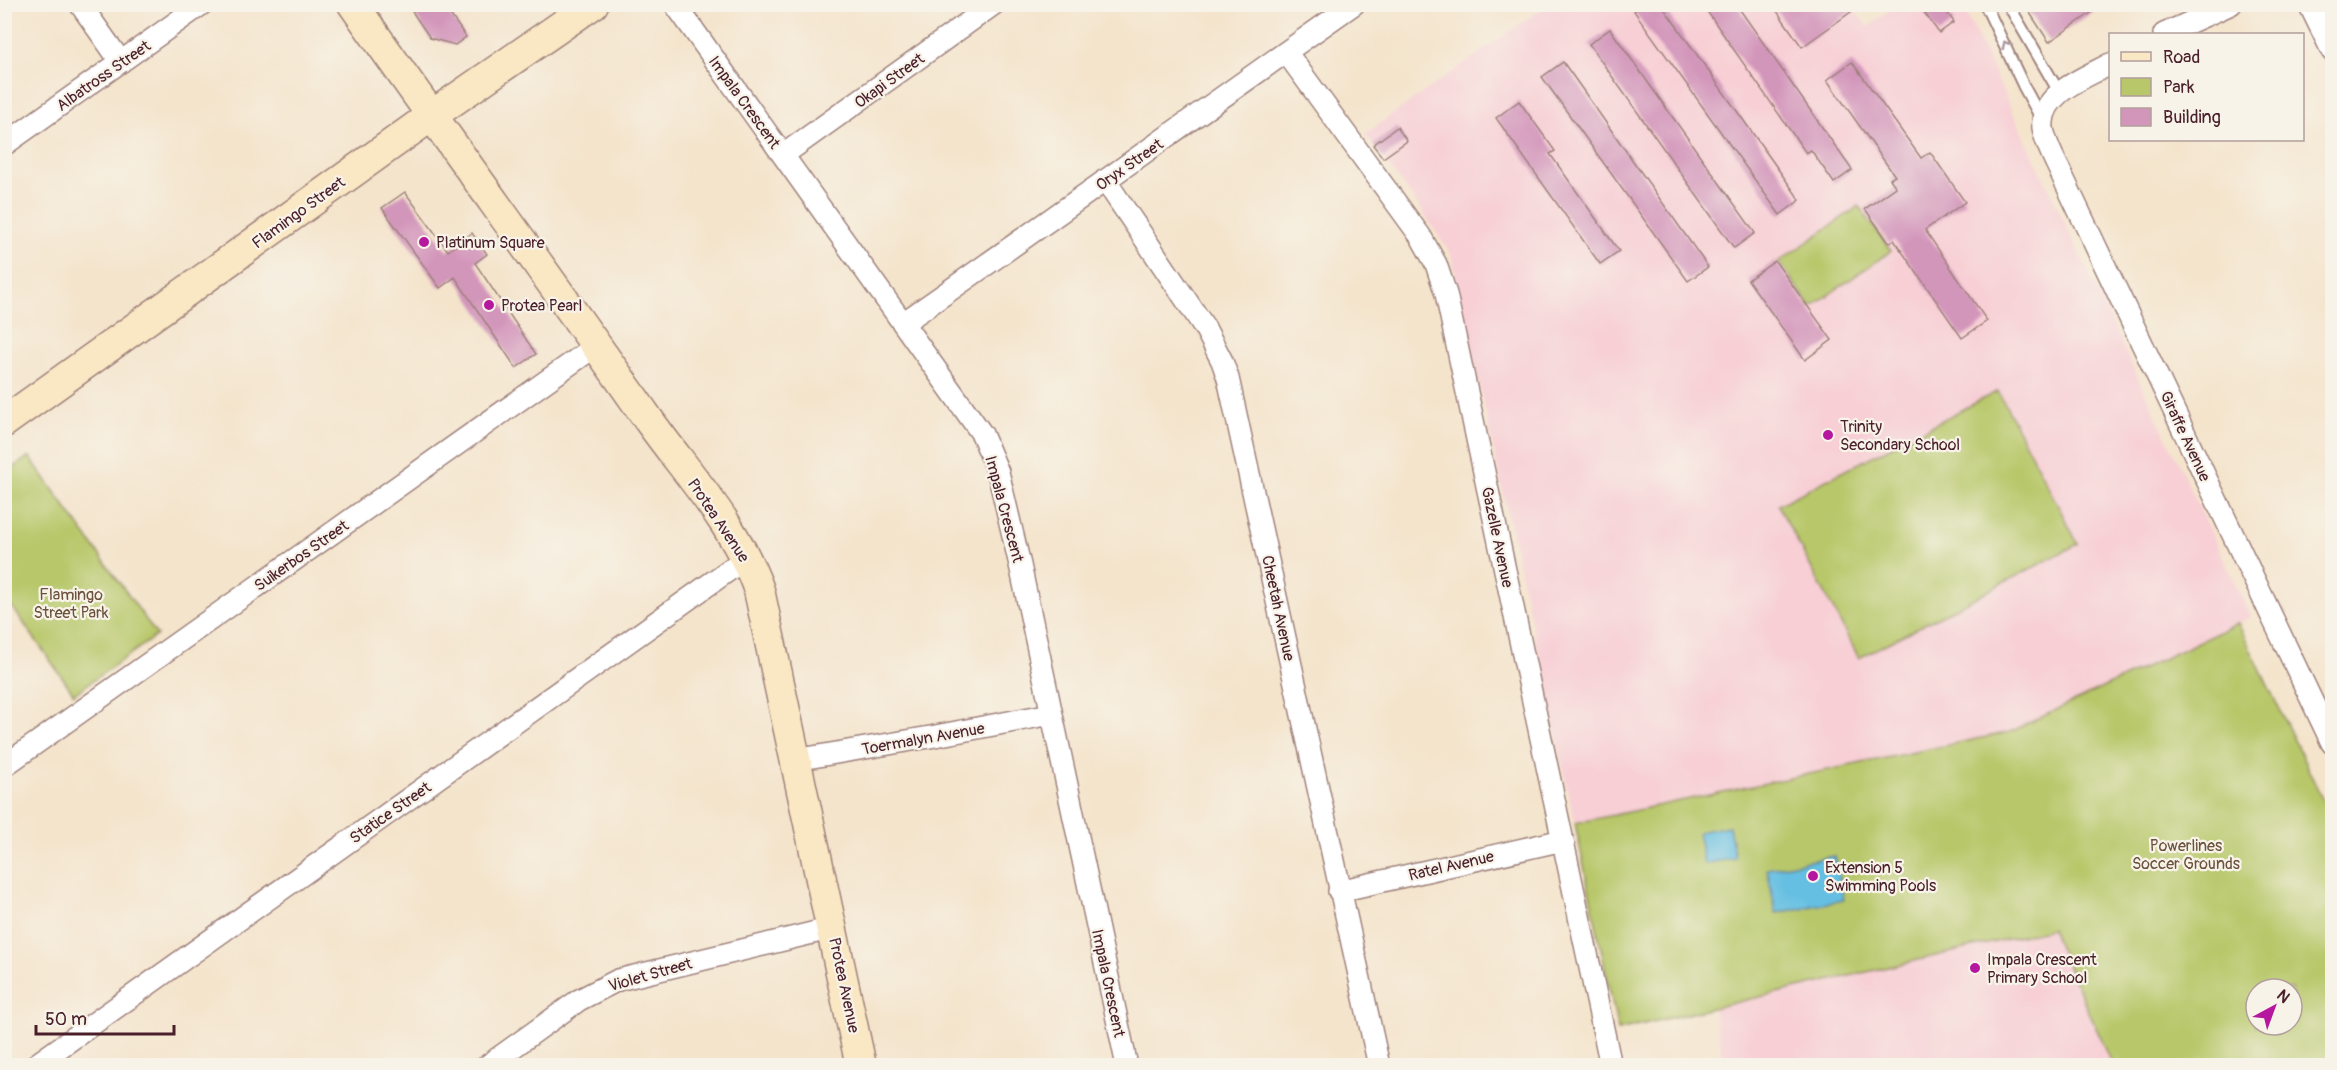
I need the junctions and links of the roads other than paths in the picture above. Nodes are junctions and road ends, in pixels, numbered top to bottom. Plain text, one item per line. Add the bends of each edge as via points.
1 (80, 4) edge
2 (202, 4) edge
3 (352, 4) edge
4 (593, 4) edge
5 (675, 4) edge
6 (994, 4) edge
7 (1354, 4) edge
8 (1985, 4) edge
9 (2008, 4) edge
10 (2231, 4) edge
11 (2309, 4) edge
12 (2166, 33) edge
13 (2332, 51) edge
14 (1286, 52) junction
15 (121, 62) junction
16 (2109, 65) edge
17 (2059, 92) junction
18 (431, 116) junction
19 (2043, 124) junction
20 (4, 145) edge
21 (783, 155) junction
22 (1105, 180) junction
23 (903, 323) junction
24 (597, 345) junction
25 (4, 422) edge
26 (746, 558) junction
27 (1051, 714) junction
28 (2332, 743) edge
29 (795, 760) junction
30 (4, 766) edge
31 (1563, 840) junction
32 (1339, 891) junction
33 (833, 927) junction
34 (34, 1065) edge
35 (487, 1065) edge
36 (861, 1065) edge
37 (1127, 1065) edge
38 (1379, 1065) edge
39 (1611, 1065) edge

1 - 15 street
2 - 15 street, Albatross Street
3 - 18 street, Protea Avenue
4 - 18 street, Flamingo Street
5 - 21 street, Impala Crescent
6 - 21 street, Okapi Street
7 - 14 street, Oryx Street
19 -> 8 lane
9 - 17 lane
10 - 12 street
11 - 13 street
14 - 22 street, Oryx Street
14 - 31 street, Gazelle Avenue via 1421,237 1436,264 1446,294
15 - 20 street, Albatross Street
16 - 17 street
17 - 19 street via 2052,99
18 - 24 street, Protea Avenue
18 - 25 street, Flamingo Street
19 - 28 street, Giraffe Avenue via 2058,167
21 - 23 street, Impala Crescent
22 - 23 street, Oryx Street
22 - 32 street, Cheetah Avenue via 1205,328 1228,378
23 - 27 street, Impala Crescent via 982,434 991,453
24 - 26 street, Protea Avenue
24 - 30 street, Suikerbos Street
26 - 29 street, Protea Avenue via 759,590
26 - 34 street, Statice Street
27 - 29 street, Toermalyn Avenue
27 - 37 street, Impala Crescent
29 - 33 street, Protea Avenue
31 - 32 street, Ratel Avenue
31 - 39 street, Gazelle Avenue
32 - 38 street, Cheetah Avenue
33 - 35 street, Violet Street via 618,980 579,1000
33 - 36 street, Protea Avenue

